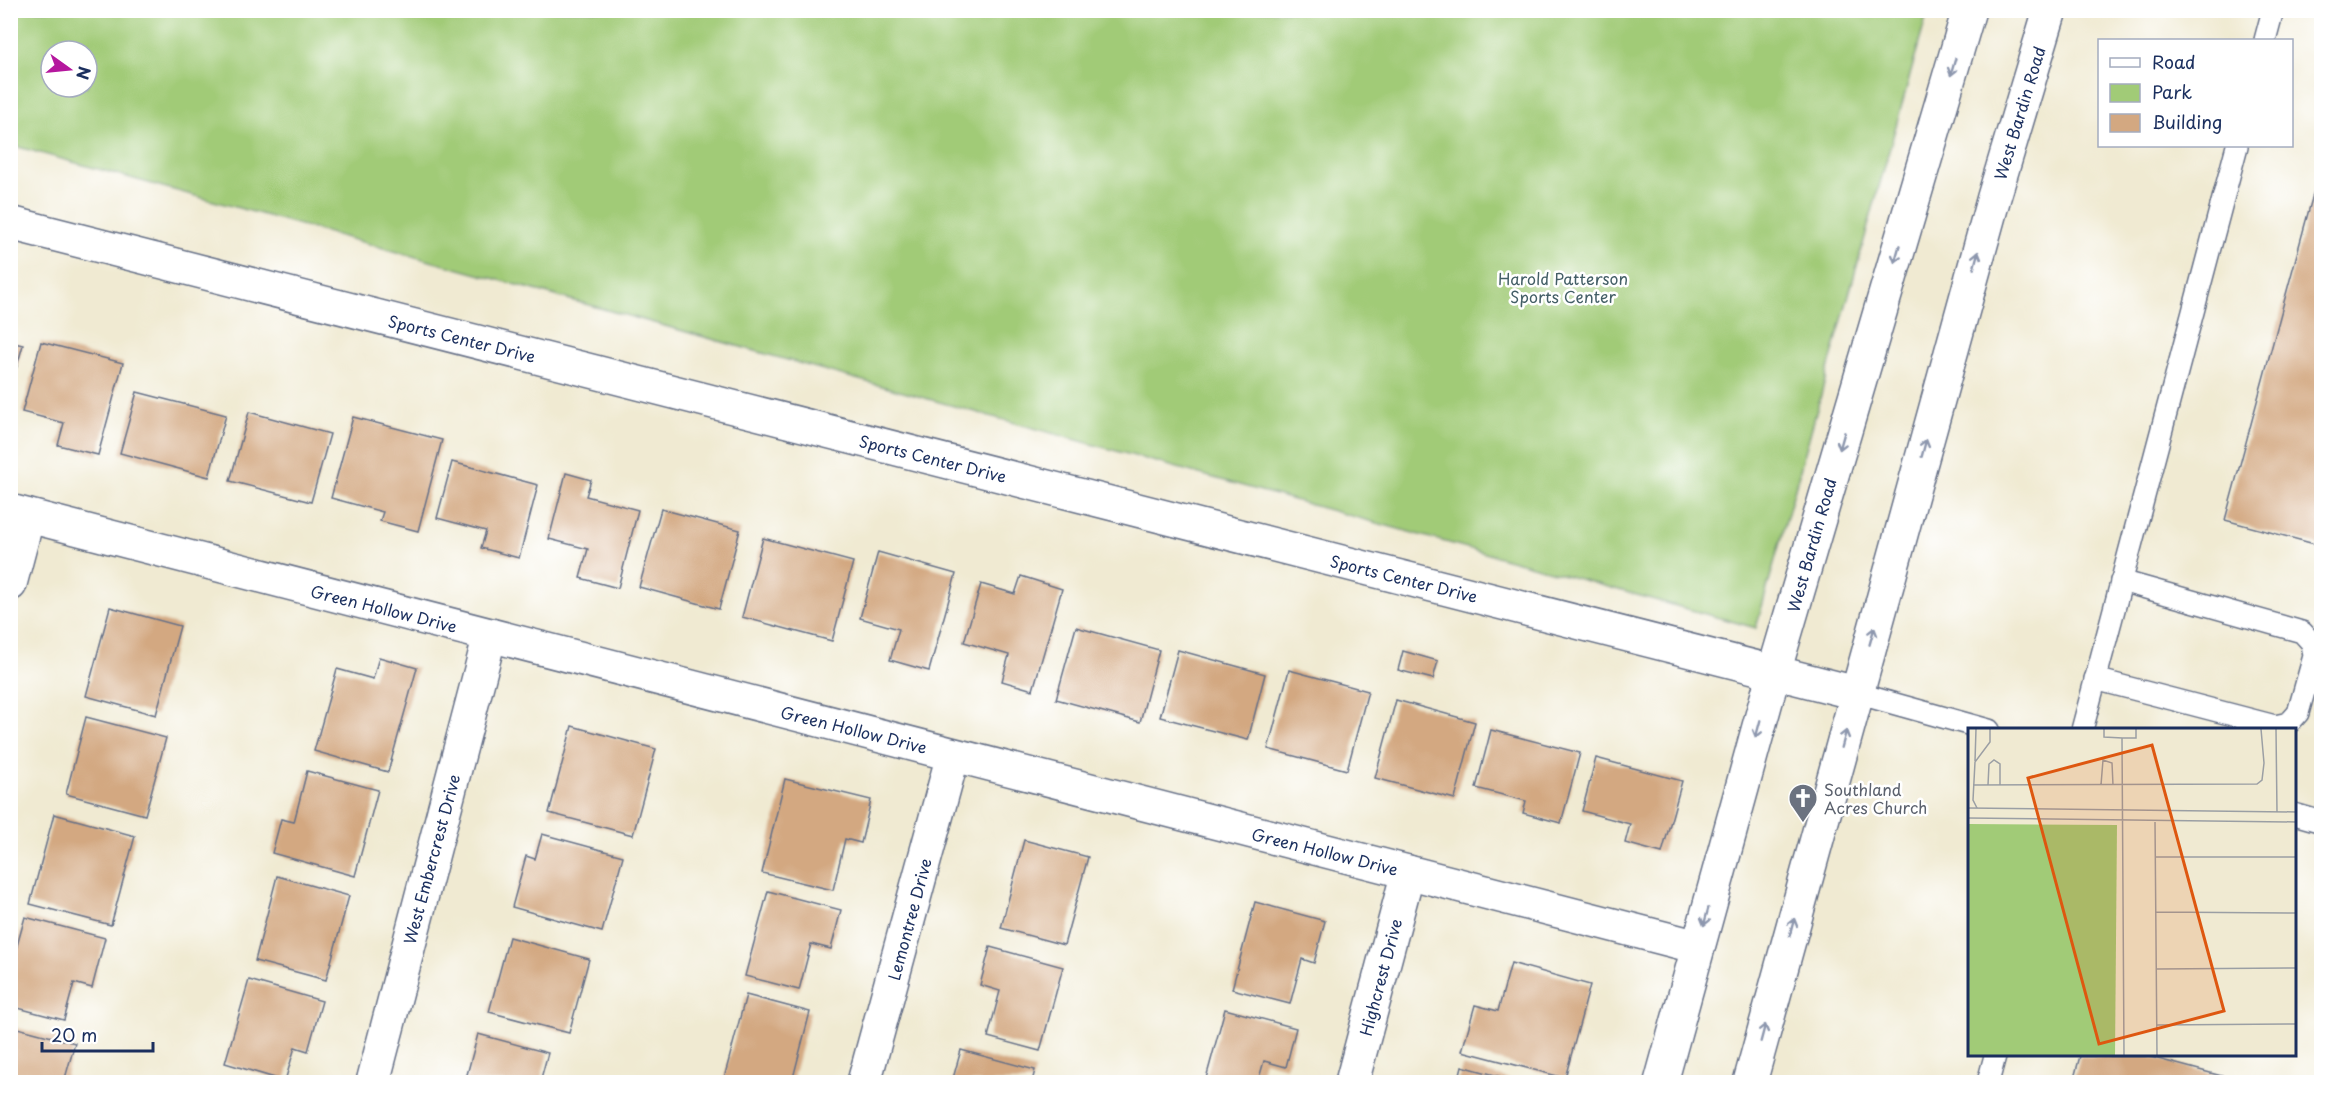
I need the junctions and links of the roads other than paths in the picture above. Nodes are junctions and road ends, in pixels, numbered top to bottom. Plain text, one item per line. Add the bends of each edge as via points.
1 (1969, 10) edge
2 (2050, 10) edge
3 (2273, 10) edge
4 (2265, 39) edge
5 (2237, 147) edge
6 (10, 223) edge
7 (19, 513) edge
8 (2121, 581) junction
9 (10, 584) edge
10 (490, 635) junction
11 (1774, 672) junction
12 (2095, 679) junction
13 (1856, 693) junction
14 (1982, 728) edge
15 (2083, 728) edge
16 (953, 755) junction
17 (2296, 814) edge
18 (2322, 822) edge
19 (1408, 873) junction
20 (1698, 947) junction
21 (1995, 1057) edge
22 (373, 1083) edge
23 (864, 1083) edge
24 (1352, 1083) edge
25 (1661, 1083) edge
26 (1750, 1083) edge
27 (1988, 1083) edge

1 -> 11 street, West Bardin Road
13 -> 2 street, West Bardin Road
3 - 4 lane
5 - 8 lane
6 - 11 street, Sports Center Drive
7 - 9 street
7 - 10 street, Green Hollow Drive
8 - 12 lane
8 - 12 lane via 2302,632 2312,643 2314,656 2298,713 2289,723 2275,726
10 - 16 street, Green Hollow Drive
10 - 22 street, West Embercrest Drive
11 - 13 street, Sports Center Drive
11 -> 20 street, West Bardin Road
12 - 15 lane
13 - 14 lane
26 -> 13 street, West Bardin Road
16 - 19 street, Green Hollow Drive
16 - 23 street, Lemontree Drive
17 - 18 lane
19 - 20 street, Green Hollow Drive
19 - 24 street, Highcrest Drive
20 - 25 street, West Bardin Road
21 - 27 lane

